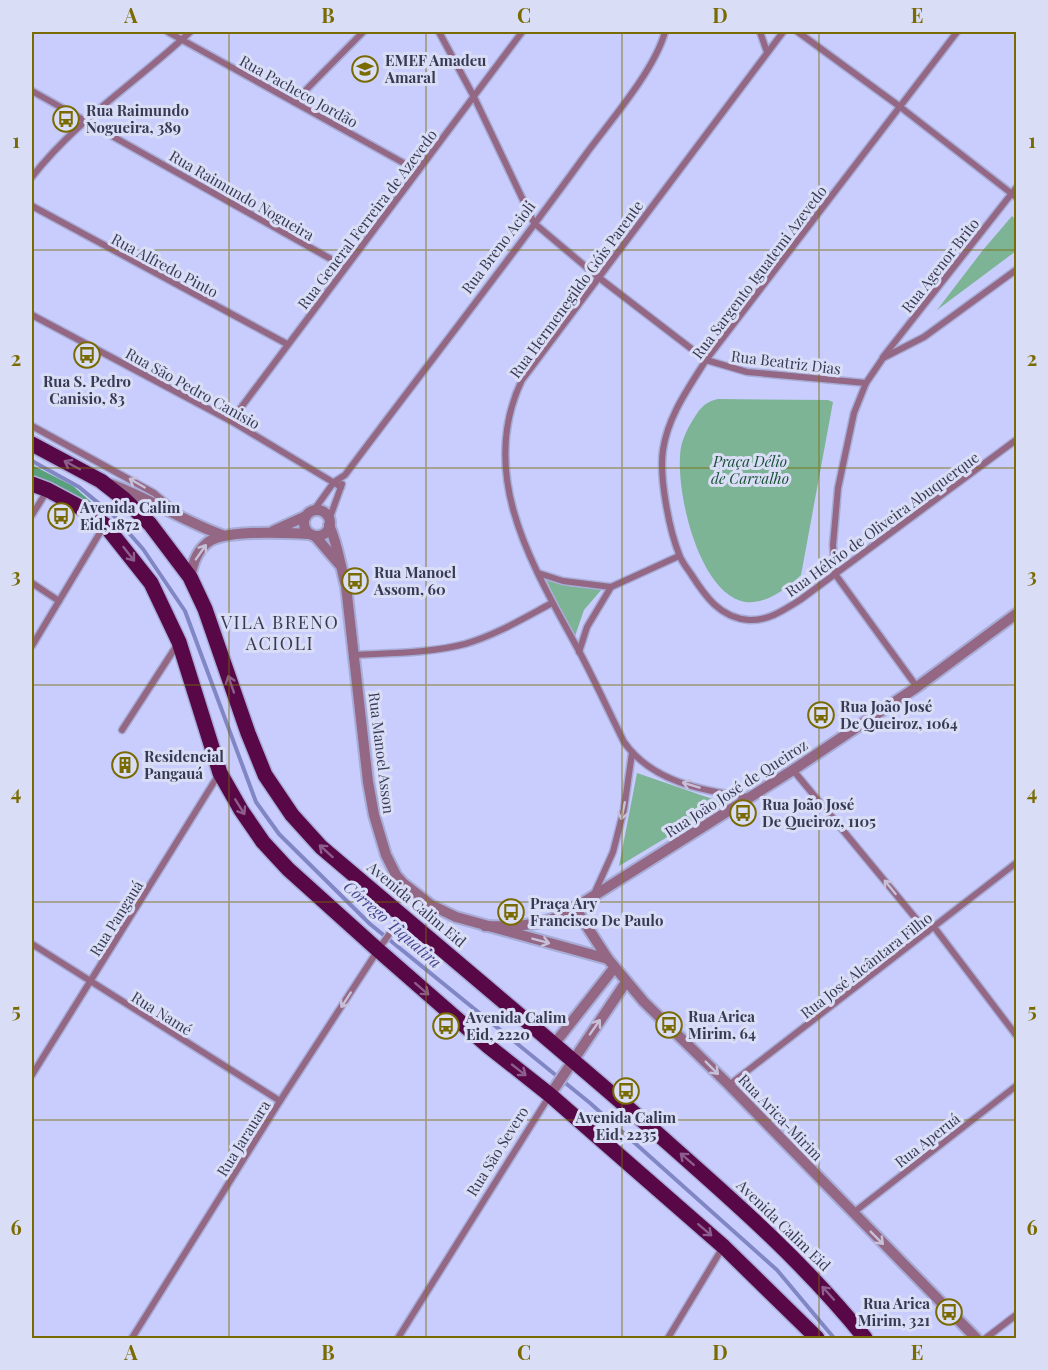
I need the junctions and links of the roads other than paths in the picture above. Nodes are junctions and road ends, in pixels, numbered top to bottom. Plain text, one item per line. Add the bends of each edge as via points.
1 (168, 32) edge
2 (190, 32) edge
3 (363, 32) edge
4 (438, 32) edge
5 (522, 32) edge
6 (665, 32) edge
7 (760, 32) edge
8 (783, 32) edge
9 (798, 32) edge
10 (957, 32) edge
11 (182, 39) junction
12 (767, 52) junction
13 (32, 91) edge
14 (474, 97) junction
15 (294, 102) junction
16 (899, 106) junction
17 (86, 120) junction
18 (418, 171) junction
19 (32, 177) edge
20 (1015, 193) edge
21 (32, 206) edge
22 (534, 223) junction
23 (345, 267) junction
24 (1017, 270) edge
25 (598, 277) junction
26 (32, 315) edge
27 (287, 344) junction
28 (883, 358) junction
29 (706, 360) junction
30 (866, 383) junction
31 (231, 421) junction
32 (32, 426) edge
33 (1017, 440) edge
34 (32, 444) edge
35 (345, 475) junction
36 (101, 481) junction
37 (334, 482) junction
38 (32, 484) edge
39 (341, 487) junction
40 (48, 490) junction
41 (310, 513) junction
42 (32, 515) edge
43 (183, 519) junction
44 (329, 522) junction
45 (105, 525) junction
46 (267, 533) junction
47 (222, 535) junction
48 (312, 535) junction
49 (679, 556) junction
50 (339, 564) junction
51 (538, 573) junction
52 (835, 574) junction
53 (190, 577) junction
54 (32, 583) edge
55 (611, 587) junction
56 (59, 601) junction
57 (552, 603) junction
58 (1017, 614) edge
59 (178, 642) junction
60 (32, 646) edge
61 (579, 652) junction
62 (355, 655) junction
63 (917, 687) junction
64 (122, 730) dead end
65 (632, 753) junction
66 (793, 770) junction
67 (220, 773) junction
68 (748, 798) junction
69 (1017, 863) edge
70 (593, 897) junction
71 (575, 908) junction
72 (402, 916) junction
73 (485, 926) junction
74 (934, 927) junction
75 (927, 933) junction
76 (32, 944) edge
77 (378, 950) junction
78 (611, 963) junction
79 (90, 982) junction
80 (626, 982) junction
81 (1017, 1035) edge
82 (555, 1043) junction
83 (569, 1066) junction
84 (32, 1075) edge
85 (729, 1085) junction
86 (1017, 1086) edge
87 (553, 1090) junction
88 (280, 1101) junction
89 (853, 1213) junction
90 (724, 1247) junction
91 (1017, 1315) edge
92 (810, 1334) edge
93 (132, 1338) edge
94 (398, 1338) edge
95 (668, 1338) edge
96 (865, 1338) edge
97 (976, 1338) edge
98 (986, 1338) edge

1 - 11 street, Rua Pacheco Jordão
2 - 11 street
3 - 15 street
4 - 14 street, Rua Beatriz Dias
5 - 14 street, Rua General Ferreira de Azevedo
6 - 22 street, Rua Breno Acioli via 646,71
7 - 12 street
8 - 12 street, Rua Hermenegildo Góis Parente
9 - 16 street
10 - 16 street, Rua Sargento Iguatemi Azevedo
11 - 15 street, Rua Pacheco Jordão
11 - 17 street
12 - 25 street, Rua Hermenegildo Góis Parente
13 - 17 street, Rua Raimundo Nogueira
14 - 18 street, Rua General Ferreira de Azevedo
14 - 22 street, Rua Beatriz Dias
15 - 18 street, Rua Pacheco Jordão
16 - 20 street
16 - 29 street, Rua Sargento Iguatemi Azevedo
17 - 19 street
17 - 23 street, Rua Raimundo Nogueira
18 - 23 street, Rua General Ferreira de Azevedo
20 - 28 street, Rua Agenor Brito
21 - 27 street, Rua Alfredo Pinto
22 - 25 street, Rua Beatriz Dias
22 - 35 street, Rua Breno Acioli
23 - 27 street, Rua General Ferreira de Azevedo
24 - 28 street via 924,337
25 - 29 street, Rua Beatriz Dias
25 - 51 street, Rua Hermenegildo Góis Parente via 522,380 509,416 508,494
26 - 31 street, Rua São Pedro Canisio
27 - 31 street, Rua General Ferreira de Azevedo
28 - 30 street, Rua Agenor Brito
29 - 30 street, Rua Beatriz Dias via 747,372
29 - 49 street, Rua Sargento Iguatemi Azevedo via 673,414 663,450 663,482
30 - 52 street via 854,413 838,488 833,545
31 - 37 street, Rua São Pedro Canisio
43 -> 32 street via 154,493
33 - 52 street, Rua Hélvio de Oliveira Abuquerque
36 -> 34 main road, Avenida Calim Eid
35 - 37 street, Rua Breno Acioli
35 - 39 street, Rua Breno Acioli
36 - 43 street
36 - 53 main road, Avenida Calim Eid via 150,524
37 - 39 street, Rua São Pedro Canisio
37 - 41 street, Rua Breno Acioli
38 - 40 main road
39 - 44 street, Rua Breno Acioli
40 - 42 street
40 - 45 main road
41 - 44 street via 324,512
41 - 46 street
41 - 48 street via 304,526
43 - 47 street
44 - 48 street via 324,533
44 - 50 street, Rua Manoel Asson via 339,549
45 - 56 street
45 -> 59 main road via 151,583
46 - 47 street
46 - 48 street
53 -> 47 street via 200,551
48 - 50 street, Rua Manoel Asson
49 - 52 street, Rua Hélvio de Oliveira Abuquerque via 717,608 732,617 750,620 782,611
49 - 55 street
50 - 62 street, Rua Manoel Asson via 346,586
51 - 55 street via 563,581
51 - 57 street, Rua Hermenegildo Góis Parente
52 - 63 street
72 -> 53 main road, Avenida Calim Eid via 321,847 277,794 248,733
54 - 56 street
55 - 61 street via 593,614
56 - 60 street
57 - 61 street, Rua Hermenegildo Góis Parente
57 - 62 street via 465,644
58 - 63 street, Rua João José de Queiroz
59 - 64 street
59 - 67 main road
61 - 65 street, Rua Hermenegildo Góis Parente
62 - 73 street, Rua Manoel Asson via 368,782 386,855 403,884 431,905
63 - 66 street, Rua João José de Queiroz
68 -> 65 street, Rua Hermenegildo Góis Parente via 687,785 658,773
65 -> 70 street via 613,852
66 - 68 street, Rua João José de Queiroz
75 -> 66 street
67 -> 77 main road via 263,842
67 - 79 street, Rua Pangauá
68 - 70 street, Rua João José de Queiroz
69 - 74 street, Rua José Alcântara Filho
70 - 71 street, Rua João José de Queiroz
71 - 73 street, Rua João José de Queiroz via 537,924
71 - 78 street, Rua Arica-Mirim
72 - 77 street, Rua Jarauara
72 - 82 main road, Avenida Calim Eid
73 -> 78 street
74 - 75 street, Rua José Alcântara Filho
74 - 81 street
75 - 85 street, Rua José Alcântara Filho
76 - 79 street, Rua Namé
77 -> 87 main road via 488,1046
77 -> 88 street, Rua Jarauara
78 - 80 street, Rua Arica-Mirim
78 - 82 street
79 - 84 street, Rua Pangauá
79 - 88 street, Rua Namé
83 -> 80 street, Rua São Severo
80 -> 85 street, Rua Arica-Mirim
82 - 83 main road, Avenida Calim Eid
83 - 87 street, Rua São Severo
96 -> 83 main road, Avenida Calim Eid via 776,1239
85 - 89 street, Rua Arica-Mirim
86 - 89 street, Rua Aperuá
87 -> 90 main road
87 - 94 street, Rua São Severo
88 - 93 street, Rua Jarauara
89 -> 97 street, Rua Arica-Mirim
90 - 92 main road
90 - 95 street
91 - 98 street

